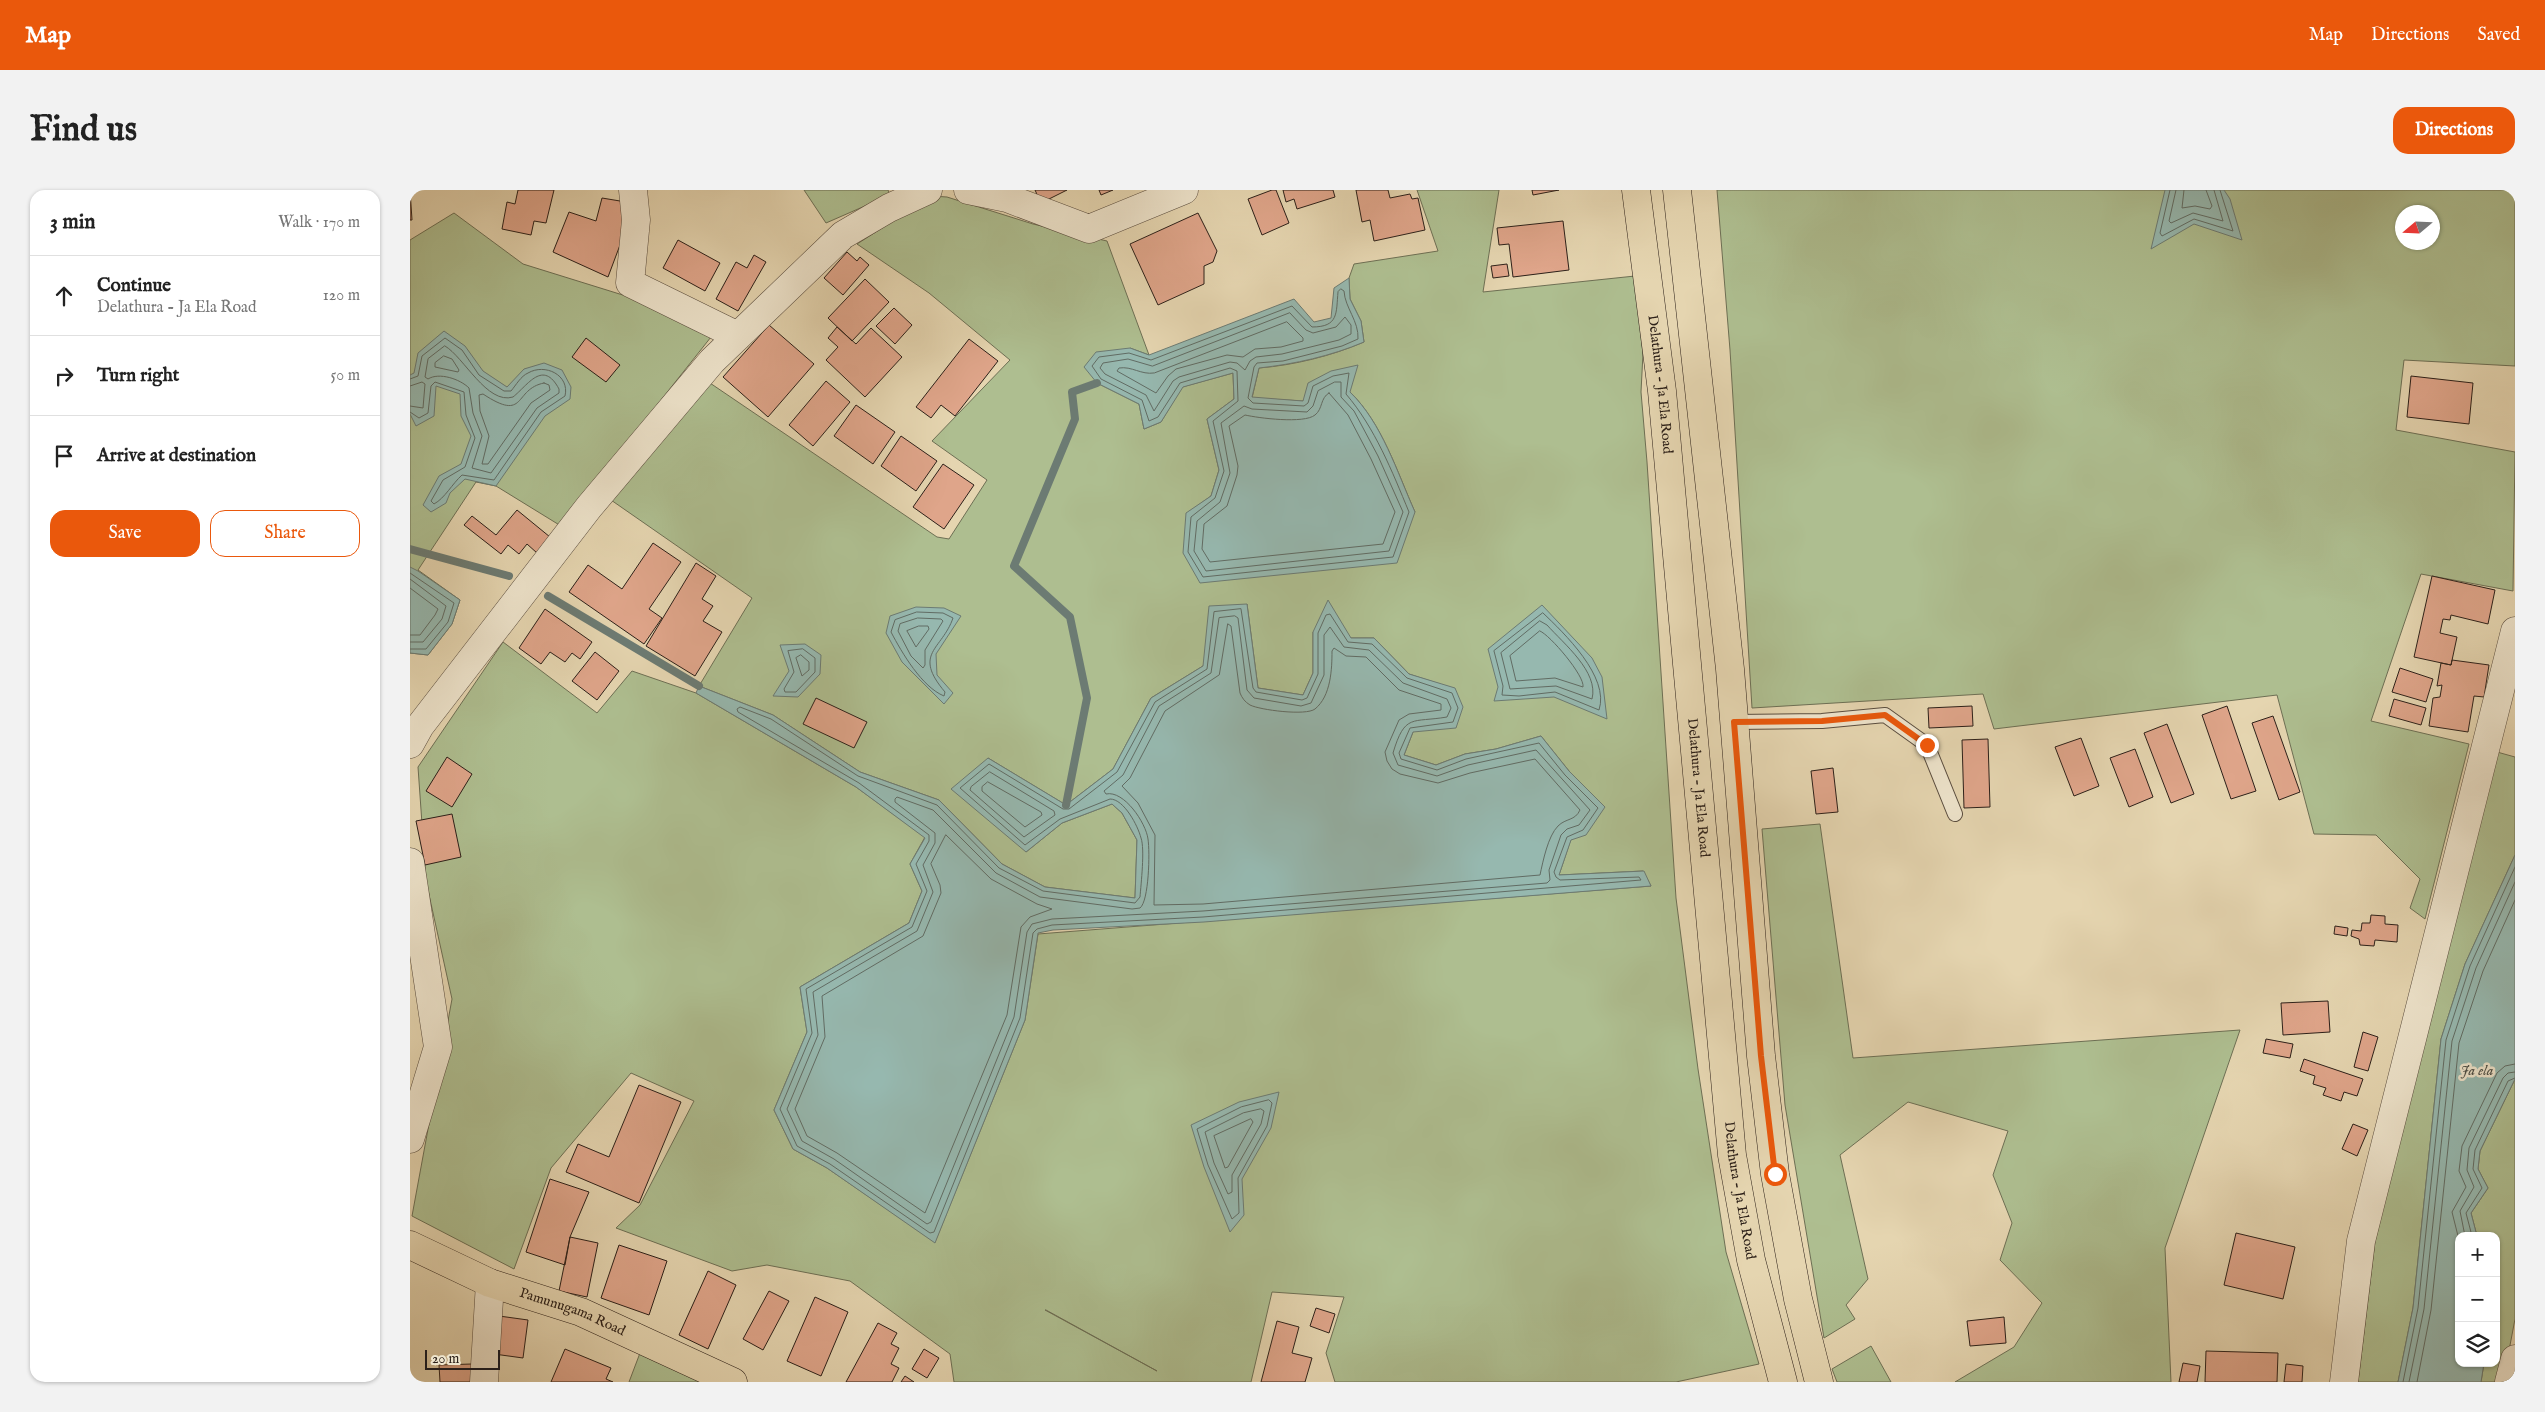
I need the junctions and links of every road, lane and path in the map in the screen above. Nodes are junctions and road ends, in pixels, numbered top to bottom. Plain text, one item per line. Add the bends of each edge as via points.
1 (633, 190) edge
2 (928, 190) edge
3 (968, 190) edge
4 (1184, 190) edge
5 (1636, 190) edge
6 (1678, 190) edge
7 (738, 336) junction
8 (2515, 631) edge
9 (1734, 722) junction
10 (410, 744) edge
11 (1955, 814) dead end
12 (410, 862) edge
13 (410, 1139) edge
14 (410, 1245) edge
15 (490, 1283) junction
16 (2515, 1359) edge
17 (484, 1382) edge
18 (733, 1382) edge
19 (1783, 1382) edge
20 (1819, 1382) edge
21 (2344, 1382) edge
22 (2509, 1382) edge

1 - 7 street via 636,220 630,283
2 - 7 street via 888,208 843,235
3 - 4 street via 1007,198 1088,229
5 - 19 main road, Delathura - Ja Ela Road via 1662,391 1732,1155 1751,1260
6 - 9 main road
7 - 10 street via 712,361 589,507 420,726
8 - 21 street via 2361,1241
9 - 11 lane via 1822,721 1885,715 1927,745
9 - 20 main road via 1761,1056 1775,1174 1798,1299
12 - 13 street via 438,1047
14 - 15 main road, Pamunugama Road
15 - 17 street
15 - 18 main road, Pamunugama Road via 581,1312
16 - 22 street

